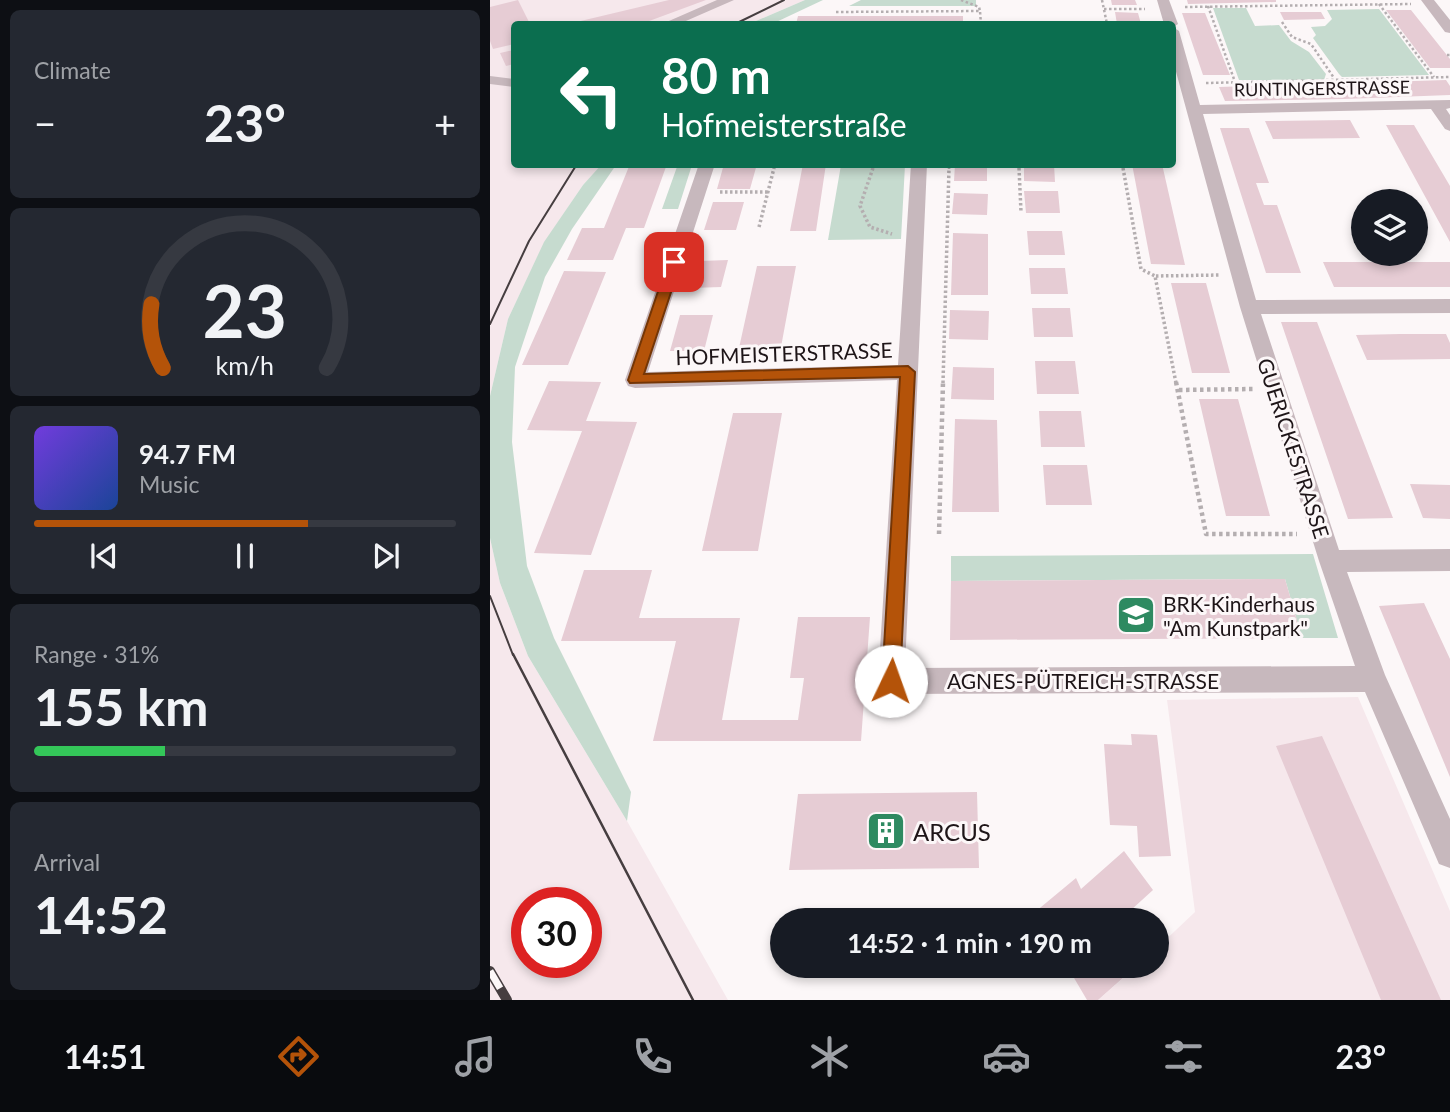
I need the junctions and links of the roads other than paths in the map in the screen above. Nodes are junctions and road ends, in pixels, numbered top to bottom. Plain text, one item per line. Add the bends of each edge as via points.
1 (728, 0) edge
2 (1429, 2) edge
3 (676, 21) edge
4 (1450, 29) edge
5 (1176, 44) edge
6 (490, 80) edge
7 (511, 82) edge
8 (1443, 104) edge
9 (1195, 110) junction
10 (1450, 126) edge
11 (706, 168) edge
12 (919, 168) edge
13 (1450, 306) edge
14 (1249, 307) junction
15 (908, 372) junction
16 (1450, 560) edge
17 (1331, 561) junction
18 (1373, 679) junction
19 (1450, 853) edge

1 - 3 street
2 - 4 street
5 - 9 street, GUERICKESTRASSE
6 - 7 street
8 - 9 street, RUNTINGERSTRASSE
8 - 10 street
9 - 14 street, GUERICKESTRASSE
11 - 15 street, HOFMEISTERSTRASSE via 635,380
12 - 15 street, AGNES-PÜTREICH-STRASSE
13 - 14 street
14 - 17 street, GUERICKESTRASSE
15 - 18 street, AGNES-PÜTREICH-STRASSE via 891,681
16 - 17 street
17 - 18 street, GUERICKESTRASSE
18 - 19 street, GUERICKESTRASSE

